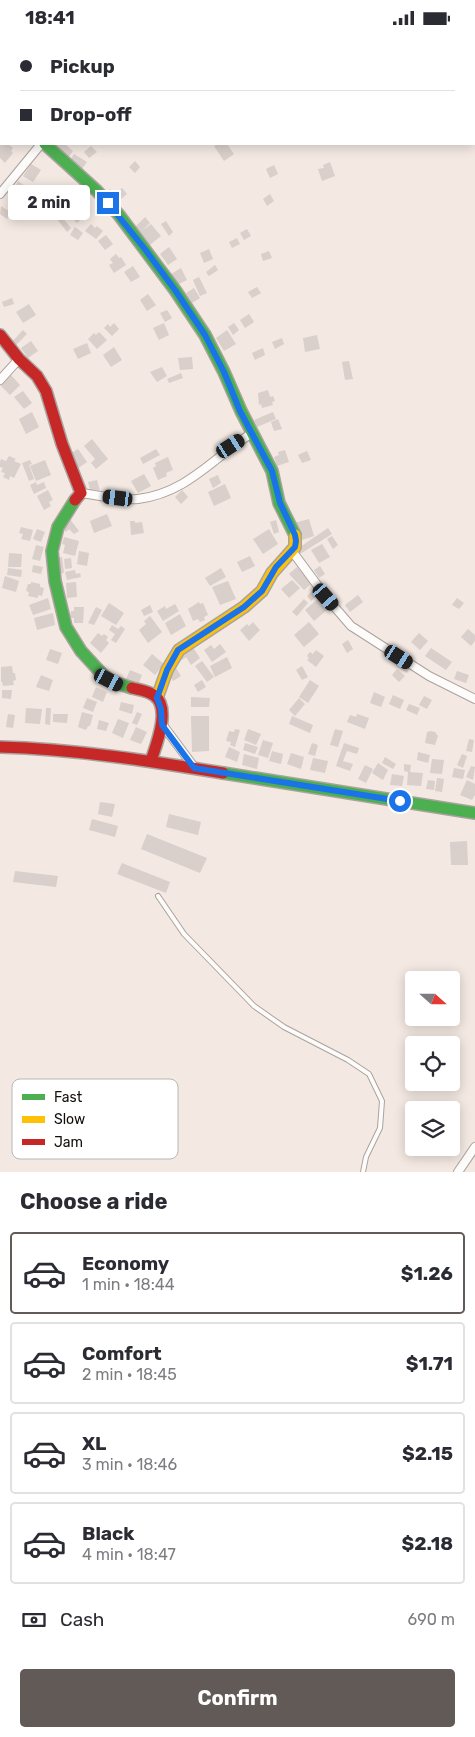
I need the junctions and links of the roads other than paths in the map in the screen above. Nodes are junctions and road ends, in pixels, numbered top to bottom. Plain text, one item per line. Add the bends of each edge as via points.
1 (41, 146) edge
2 (0, 194) edge
3 (0, 335) edge
4 (19, 359) junction
5 (0, 380) edge
6 (252, 433) junction
7 (81, 493) junction
8 (292, 551) junction
9 (157, 698) junction
10 (475, 699) edge
11 (162, 725) junction
12 (0, 747) edge
13 (151, 761) junction
14 (194, 768) junction
15 (475, 813) edge
16 (158, 895) dead end
17 (475, 1147) edge
18 (363, 1172) edge
19 (458, 1172) edge

1 - 2 street
1 - 6 main road via 97,191 175,290 205,335
3 - 4 main road
4 - 5 street
4 - 7 main road via 37,376 46,391
6 - 7 street via 231,446 191,480 163,494 136,500
6 - 8 main road via 272,471 280,503 295,535
7 - 9 main road via 61,520 52,547 52,565 67,630 72,640 109,680
8 - 9 main road via 272,573 262,591 244,607 178,650
8 - 10 street via 351,626 429,676
9 - 11 main road
11 - 13 main road
11 - 14 street
12 - 13 main road
13 - 14 main road
14 - 15 main road
16 - 18 lane via 184,934 254,1006 284,1027 369,1074 382,1101 380,1128 366,1157
17 - 19 street

